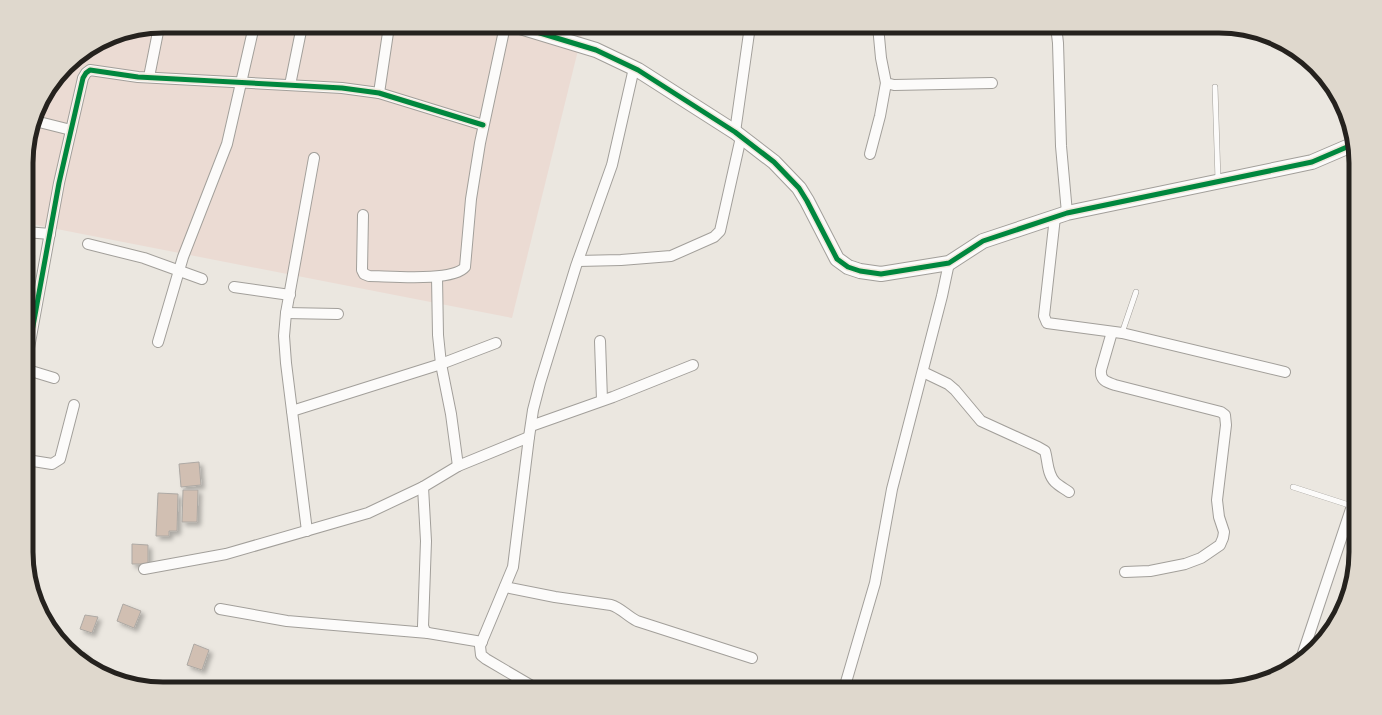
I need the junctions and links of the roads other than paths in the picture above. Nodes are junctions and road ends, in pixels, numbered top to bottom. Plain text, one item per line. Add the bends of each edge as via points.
1 (158, 33) edge
2 (252, 33) edge
3 (301, 33) edge
4 (388, 33) edge
5 (504, 33) edge
6 (540, 33) edge
7 (749, 33) edge
8 (879, 33) edge
9 (1057, 33) edge
10 (634, 68) junction
11 (148, 77) junction
12 (241, 83) junction
13 (886, 83) junction
14 (992, 83) dead end
15 (290, 85) junction
16 (1215, 86) dead end
17 (379, 93) junction
18 (40, 122) edge
19 (482, 125) junction
20 (71, 130) junction
21 (738, 134) junction
22 (1348, 147) edge
23 (870, 154) dead end
24 (314, 158) dead end
25 (1218, 181) junction
26 (363, 215) dead end
27 (1061, 215) junction
28 (33, 233) edge
29 (50, 234) junction
30 (88, 244) dead end
31 (578, 261) junction
32 (949, 263) junction
33 (178, 271) junction
34 (437, 277) junction
35 (202, 279) dead end
36 (234, 287) dead end
37 (1136, 292) dead end
38 (290, 296) junction
39 (286, 313) junction
40 (338, 314) dead end
41 (33, 326) edge
42 (1117, 333) junction
43 (600, 341) dead end
44 (158, 342) dead end
45 (496, 343) dead end
46 (441, 364) junction
47 (693, 365) dead end
48 (33, 372) edge
49 (923, 372) junction
50 (1285, 372) dead end
51 (54, 378) dead end
52 (602, 400) junction
53 (74, 405) dead end
54 (292, 411) junction
55 (530, 426) junction
56 (529, 437) junction
57 (33, 461) edge
58 (458, 466) junction
59 (423, 487) junction
60 (1293, 487) dead end
61 (1069, 492) dead end
62 (1349, 505) edge
63 (1349, 515) edge
64 (307, 530) junction
65 (144, 569) dead end
66 (1125, 572) dead end
67 (505, 587) junction
68 (220, 608) dead end
69 (428, 633) junction
70 (482, 642) junction
71 (1305, 650) edge
72 (752, 658) dead end
73 (525, 682) edge
74 (846, 682) edge

1 - 11 street
2 - 12 street
3 - 15 street
4 - 17 street
5 - 19 street
6 - 10 street via 596,50
7 - 21 street
8 - 13 street
9 - 27 street
10 - 21 street
10 - 31 street via 612,165
11 - 12 street
11 - 20 street via 90,70 83,78
12 - 15 street
12 - 33 street via 227,144
13 - 14 street
13 - 23 street
15 - 17 street
16 - 25 lane
17 - 19 street
18 - 20 street
19 - 34 street via 471,199 465,267 458,273
20 - 29 street
21 - 31 street via 720,231 714,237 671,256
21 - 32 street via 774,162 799,188 837,259 848,267 881,274
22 - 25 street via 1312,162
24 - 38 street
25 - 27 street
26 - 34 street via 364,274
27 - 32 street via 983,241
27 - 42 street via 1044,316 1046,323
28 - 29 street
29 - 41 street
30 - 33 street via 144,258
31 - 55 street via 540,383
32 - 49 street
33 - 35 street
33 - 44 street
34 - 46 street
36 - 38 street
37 - 42 lane
38 - 39 street
39 - 40 street
39 - 54 street via 284,336
42 - 50 street
42 - 66 street via 1100,370 1104,381 1221,412 1225,415 1226,425 1217,500 1224,532 1220,545 1201,558 1185,564 1150,571
43 - 52 street
45 - 46 street
46 - 54 street
46 - 58 street
47 - 52 street
48 - 51 street
49 - 61 street via 948,384 981,421 1045,451 1052,477
49 - 74 street via 892,489 875,583
52 - 55 street
53 - 57 street via 60,459 52,464
54 - 64 street
55 - 56 street
56 - 58 street
56 - 67 street via 515,556
58 - 59 street
59 - 64 street via 368,513
59 - 69 street via 426,567 423,626
60 - 62 lane
63 - 71 street
64 - 65 street via 226,554
67 - 70 street
67 - 72 street via 611,605 636,621
68 - 69 street via 287,621
69 - 70 street
70 - 73 street via 481,655

